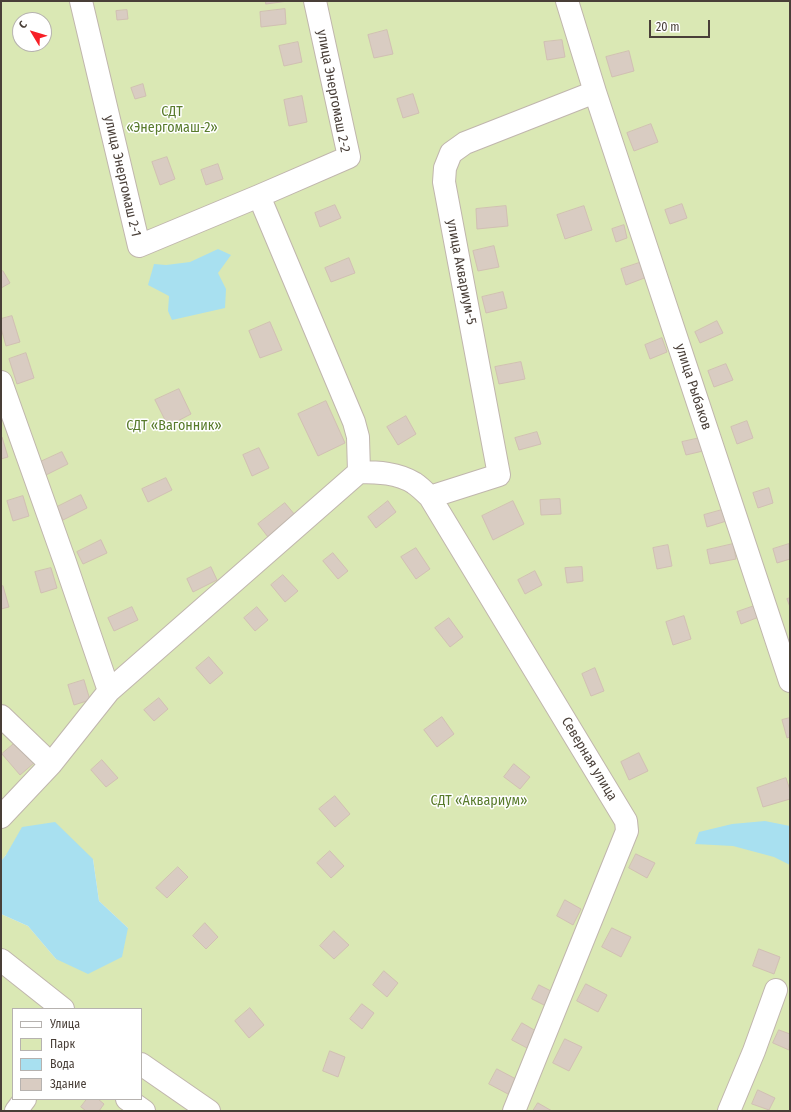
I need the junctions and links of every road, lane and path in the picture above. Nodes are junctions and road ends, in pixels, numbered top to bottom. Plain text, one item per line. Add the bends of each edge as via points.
1 (81, 1) edge
2 (315, 1) edge
3 (568, 1) edge
4 (596, 92) junction
5 (259, 196) junction
6 (1, 382) edge
7 (359, 472) junction
8 (430, 497) junction
9 (790, 681) edge
10 (109, 691) junction
11 (1, 716) edge
12 (51, 764) junction
13 (1, 817) edge
14 (1, 960) edge
15 (776, 990) dead end
16 (62, 1008) edge
17 (142, 1065) edge
18 (24, 1100) edge
19 (128, 1100) edge
20 (16, 1111) edge
21 (144, 1111) edge
22 (209, 1111) edge
23 (514, 1111) edge
24 (729, 1111) edge

1 - 5 street, улица Энергомаш 2-1 via 139,246
2 - 5 street, улица Энергомаш 2-2 via 349,156
3 - 4 street, улица Рыбаков
4 - 8 street, улица Аквариум-5 via 465,143 451,153 445,168 444,182 499,475
4 - 9 street, улица Рыбаков
5 - 7 street via 354,422 358,437
6 - 10 street
7 - 8 street, Северная улица via 393,474 413,483
7 - 10 street
8 - 23 street, Северная улица via 624,816 627,828
10 - 12 street
11 - 12 street
12 - 13 street
14 - 16 street
15 - 24 street
17 - 22 street
18 - 20 street
19 - 21 street

